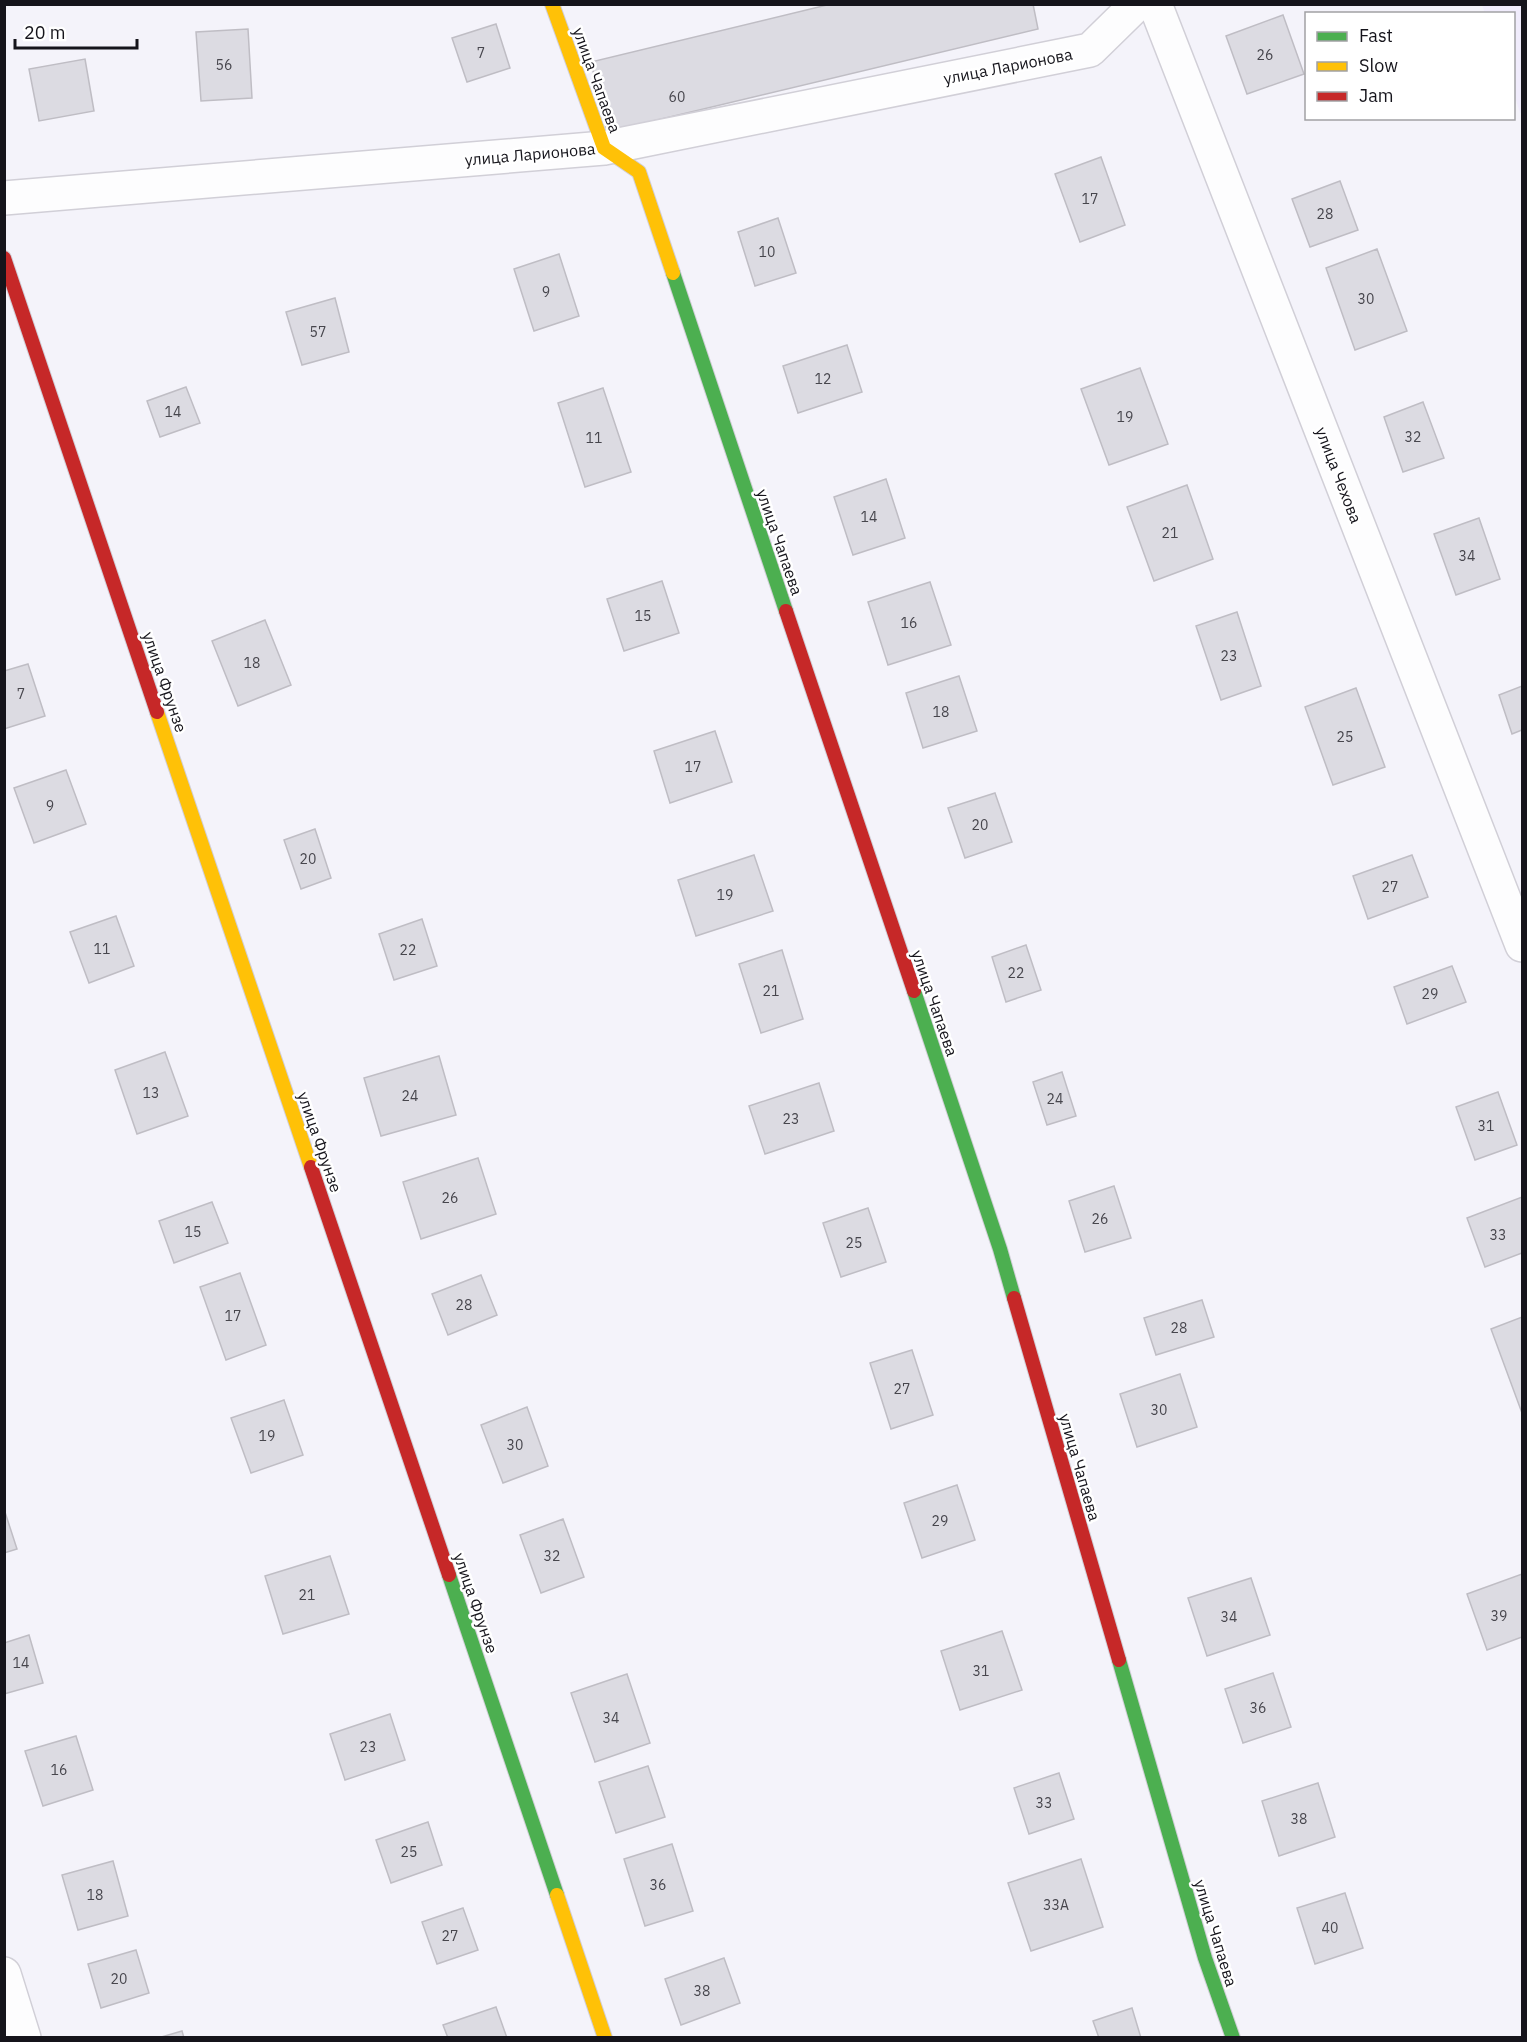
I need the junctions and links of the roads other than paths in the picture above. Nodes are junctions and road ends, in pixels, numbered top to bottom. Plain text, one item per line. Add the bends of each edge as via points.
1 (552, 4) edge
2 (1137, 4) edge
3 (1155, 4) edge
4 (604, 148) junction
5 (4, 198) edge
6 (4, 258) edge
7 (1522, 945) edge
8 (4, 1974) edge
9 (24, 2037) edge
10 (605, 2037) edge
11 (1233, 2037) edge

1 - 4 street, улица Чапаева
2 - 4 street, улица Ларионова via 1090,50
3 - 7 street, улица Чехова
4 - 5 street, улица Ларионова
4 - 11 street, улица Чапаева via 639,172 1000,1249 1204,1958
6 - 10 street, улица Фрунзе
8 - 9 street

